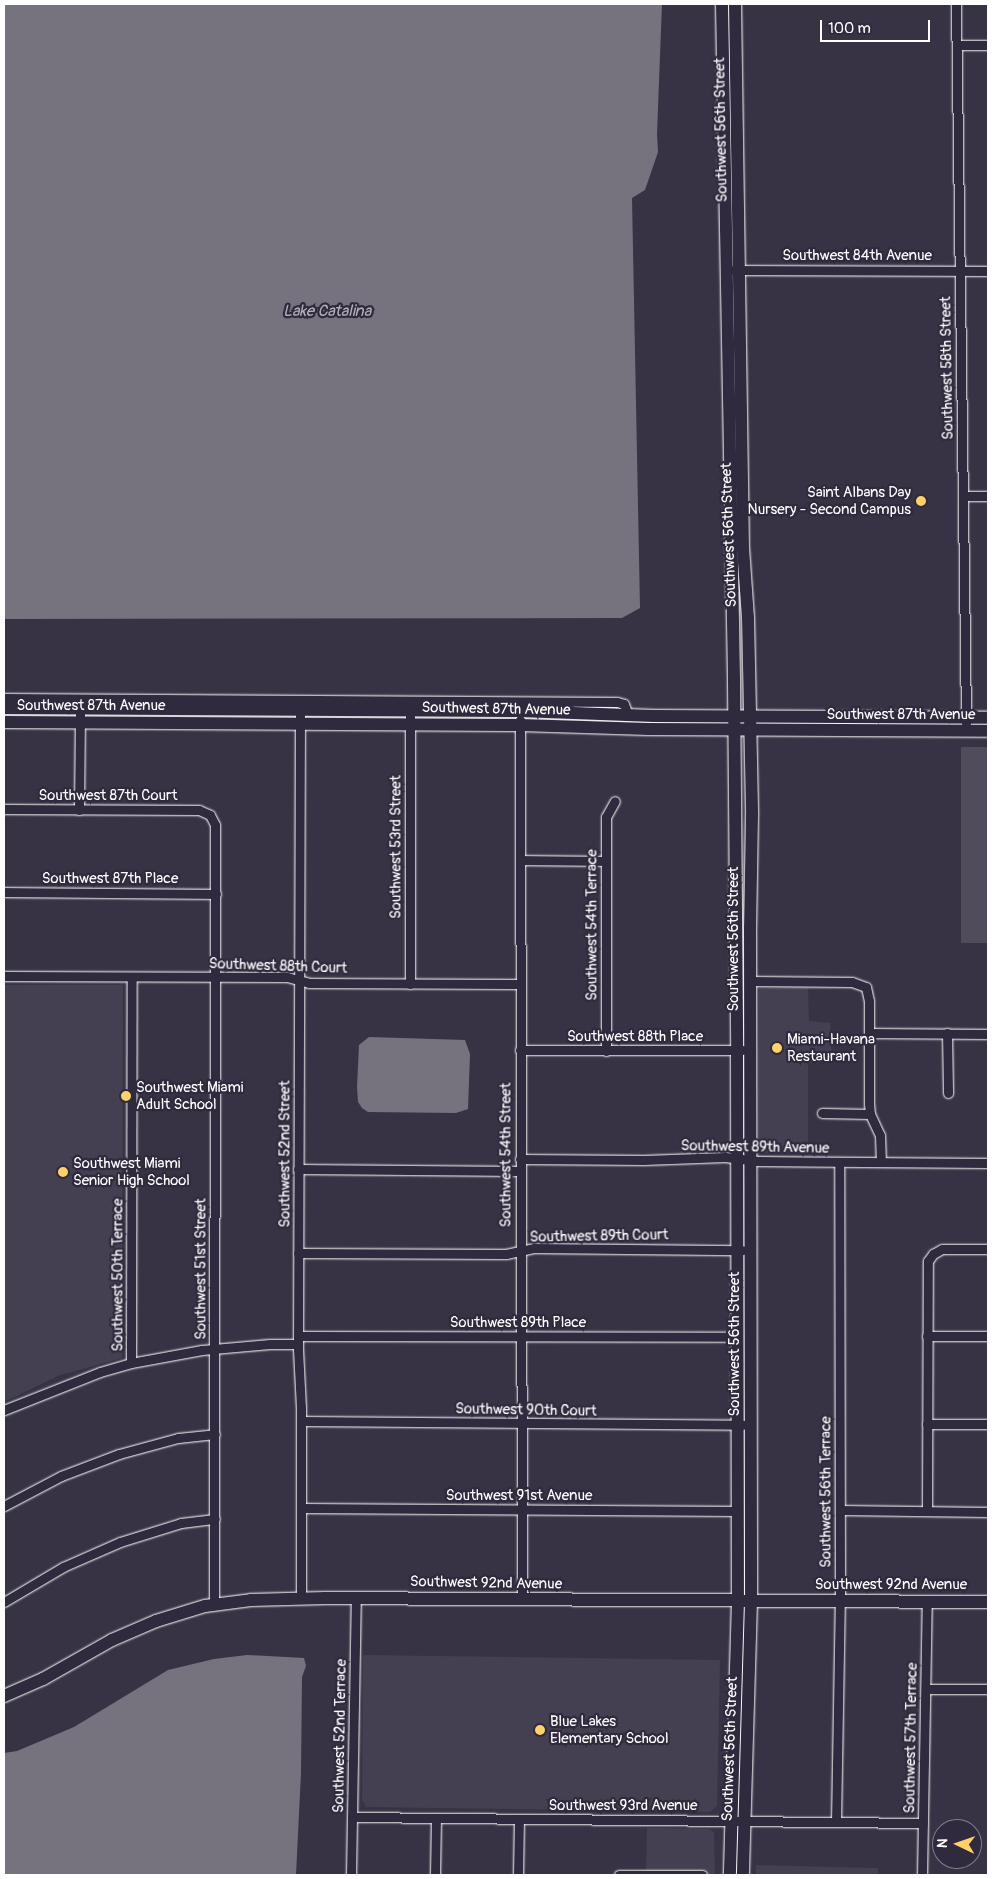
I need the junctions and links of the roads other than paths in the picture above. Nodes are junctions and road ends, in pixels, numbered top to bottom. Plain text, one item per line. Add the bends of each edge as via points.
1 (722, 4) edge
2 (735, 4) edge
3 (956, 4) edge
4 (729, 28) junction
5 (957, 45) junction
6 (988, 46) edge
7 (726, 270) junction
8 (740, 270) junction
9 (960, 271) junction
10 (988, 271) edge
11 (729, 455) junction
12 (742, 455) junction
13 (963, 496) junction
14 (988, 496) edge
15 (4, 698) edge
16 (195, 704) junction
17 (4, 708) edge
18 (80, 709) junction
19 (300, 710) junction
20 (410, 711) junction
21 (520, 711) junction
22 (628, 715) junction
23 (734, 716) junction
24 (750, 716) junction
25 (966, 718) junction
26 (988, 718) edge
27 (4, 722) edge
28 (80, 723) junction
29 (194, 723) junction
30 (300, 724) junction
31 (410, 724) junction
32 (520, 725) junction
33 (612, 728) junction
34 (734, 730) junction
35 (750, 730) junction
36 (966, 731) junction
37 (988, 731) edge
38 (615, 801) dead end
39 (4, 809) edge
40 (79, 810) junction
41 (210, 815) joint
42 (520, 860) junction
43 (606, 860) junction
44 (4, 892) edge
45 (216, 894) junction
46 (4, 976) edge
47 (132, 977) junction
48 (215, 977) junction
49 (298, 980) junction
50 (750, 981) junction
51 (410, 984) junction
52 (520, 984) junction
53 (869, 1033) junction
54 (948, 1033) junction
55 (988, 1034) edge
56 (520, 1050) junction
57 (744, 1050) junction
58 (606, 1051) junction
59 (948, 1093) dead end
60 (822, 1113) dead end
61 (870, 1114) junction
62 (737, 1158) junction
63 (520, 1159) junction
64 (750, 1160) junction
65 (839, 1162) junction
66 (881, 1162) junction
67 (988, 1163) edge
68 (298, 1169) junction
69 (520, 1171) junction
70 (737, 1250) junction
71 (751, 1250) junction
72 (988, 1250) edge
73 (521, 1251) junction
74 (298, 1253) junction
75 (927, 1336) junction
76 (988, 1336) edge
77 (522, 1337) junction
78 (737, 1337) junction
79 (298, 1340) junction
80 (215, 1349) junction
81 (131, 1363) junction
82 (4, 1410) edge
83 (301, 1421) junction
84 (522, 1424) junction
85 (927, 1424) junction
86 (988, 1424) edge
87 (738, 1425) junction
88 (751, 1426) junction
89 (215, 1434) junction
90 (4, 1506) edge
91 (300, 1508) junction
92 (522, 1510) junction
93 (840, 1510) junction
94 (738, 1511) junction
95 (927, 1511) junction
96 (988, 1512) edge
97 (215, 1519) junction
98 (301, 1598) junction
99 (356, 1598) junction
100 (522, 1599) junction
101 (738, 1601) junction
102 (751, 1601) junction
103 (840, 1601) junction
104 (4, 1602) edge
105 (927, 1602) junction
106 (988, 1602) edge
107 (214, 1605) junction
108 (926, 1689) junction
109 (988, 1689) edge
110 (4, 1696) edge
111 (352, 1817) junction
112 (436, 1818) junction
113 (520, 1819) junction
114 (731, 1821) junction
115 (744, 1821) junction
116 (836, 1822) junction
117 (923, 1823) junction
118 (351, 1875) edge
119 (434, 1875) edge
120 (518, 1875) edge
121 (619, 1875) edge
122 (702, 1875) edge
123 (730, 1875) edge
124 (743, 1875) edge
125 (922, 1875) edge

1 - 4 main road, Southwest 56th Street
2 - 4 main road, Southwest 56th Street
3 - 5 street, Southwest 58th Street
4 - 7 main road, Southwest 56th Street
4 - 8 main road, Southwest 56th Street
5 - 6 street
5 - 9 street, Southwest 58th Street
7 - 8 street, Southwest 84th Avenue
7 - 11 main road, Southwest 56th Street
8 - 9 street, Southwest 84th Avenue
8 - 12 main road, Southwest 56th Street
9 - 10 street, Southwest 84th Avenue
9 - 13 street, Southwest 58th Street
11 - 12 main road
11 - 23 main road, Southwest 56th Street
12 - 24 main road, Southwest 56th Street
13 - 14 street
13 - 25 street, Southwest 58th Street
15 - 16 street, Southwest 87th Avenue
16 - 18 main road, Southwest 87th Avenue
16 - 19 main road, Southwest 87th Avenue
16 - 22 street, Southwest 87th Avenue via 617,702 624,704
16 - 29 main road
17 - 18 main road, Southwest 87th Avenue
18 - 28 street
19 - 20 main road, Southwest 87th Avenue
19 - 30 street, Southwest 52nd Street
20 - 21 main road, Southwest 87th Avenue
20 - 31 street, Southwest 53rd Street
21 - 22 main road, Southwest 87th Avenue
21 - 32 street, Southwest 54th Street
22 - 23 main road, Southwest 87th Avenue
22 - 33 main road via 625,721
23 - 24 main road, Southwest 87th Avenue
23 - 34 main road, Southwest 56th Street
24 - 25 main road, Southwest 87th Avenue
24 - 35 main road, Southwest 56th Street
25 - 26 main road, Southwest 87th Avenue
25 - 36 street, Southwest 58th Street
27 - 28 main road, Southwest 87th Avenue
28 - 29 main road, Southwest 87th Avenue
28 - 40 street
29 - 30 main road, Southwest 87th Avenue
30 - 31 main road, Southwest 87th Avenue
30 - 49 street, Southwest 52nd Street
31 - 32 main road, Southwest 87th Avenue
31 - 51 street, Southwest 53rd Street
32 - 33 main road, Southwest 87th Avenue
32 - 42 street, Southwest 54th Street
33 - 34 main road, Southwest 87th Avenue
34 - 35 main road, Southwest 87th Avenue
34 - 57 main road, Southwest 56th Street
35 - 36 main road, Southwest 87th Avenue
35 - 50 main road, Southwest 56th Street
36 - 37 main road, Southwest 87th Avenue
38 - 43 street, Southwest 54th Terrace via 606,818
39 - 40 street, Southwest 87th Court
40 - 41 street, Southwest 87th Court via 193,810
41 - 45 street, Southwest 51st Street via 216,831
42 - 43 street
42 - 52 street, Southwest 54th Street
43 - 58 street, Southwest 54th Terrace
44 - 45 street, Southwest 87th Place
45 - 48 street, Southwest 51st Street
46 - 47 street, Southwest 88th Court
47 - 48 street, Southwest 88th Court
47 - 81 street, Southwest 50th Terrace
48 - 49 street, Southwest 88th Court via 287,977
48 - 80 street, Southwest 51st Street
49 - 51 street, Southwest 88th Court via 309,983
49 - 68 street, Southwest 52nd Street
50 - 53 street via 855,982 866,986
50 - 57 main road, Southwest 56th Street
51 - 52 street, Southwest 88th Court
52 - 56 street, Southwest 54th Street
53 - 54 street
53 - 61 street
54 - 55 street
54 - 59 street
56 - 58 street, Southwest 88th Place
56 - 63 street, Southwest 54th Street
57 - 58 street, Southwest 88th Place
57 - 62 main road, Southwest 56th Street
57 - 64 main road, Southwest 56th Street
60 - 61 street
61 - 66 street via 880,1135
62 - 63 street, Southwest 89th Avenue
62 - 64 street, Southwest 89th Avenue
62 - 70 main road, Southwest 56th Street
63 - 69 street, Southwest 54th Street
64 - 65 street, Southwest 89th Avenue
64 - 71 main road, Southwest 56th Street
65 - 66 street, Southwest 89th Avenue
65 - 93 street, Southwest 56th Terrace
66 - 67 street, Southwest 89th Avenue
68 - 69 street
68 - 74 street, Southwest 52nd Street
69 - 73 street, Southwest 54th Street
70 - 71 street, Southwest 89th Court
70 - 73 street, Southwest 89th Court via 534,1248
70 - 78 main road, Southwest 56th Street
71 - 88 main road, Southwest 56th Street
72 - 75 street via 942,1249 931,1256 927,1267
73 - 74 street, Southwest 89th Court via 498,1254
73 - 77 street, Southwest 54th Street
74 - 79 street, Southwest 52nd Street
75 - 76 street
75 - 85 street
77 - 78 street, Southwest 89th Place
77 - 79 street, Southwest 89th Place
77 - 84 street, Southwest 54th Street
78 - 87 main road, Southwest 56th Street
79 - 80 street, Southwest 89th Place
79 - 83 street, Southwest 52nd Street
80 - 81 street, Southwest 89th Place
80 - 89 street, Southwest 51st Street
81 - 82 street, Southwest 89th Place
83 - 84 street, Southwest 90th Court
83 - 91 street, Southwest 52nd Street
84 - 87 street, Southwest 90th Court
84 - 92 street, Southwest 54th Street
85 - 86 street
85 - 95 street
87 - 88 street, Southwest 90th Court
87 - 94 main road, Southwest 56th Street
88 - 102 main road, Southwest 56th Street
89 - 90 street via 178,1438 119,1454 60,1476
89 - 97 street, Southwest 51st Street
91 - 92 street, Southwest 91st Avenue
91 - 98 street, Southwest 52nd Street
92 - 94 street, Southwest 91st Avenue
92 - 100 street, Southwest 54th Street
93 - 95 street
93 - 103 street, Southwest 56th Terrace
94 - 101 main road, Southwest 56th Street
95 - 96 street
97 - 104 street via 180,1523 120,1542 63,1568
97 - 107 street, Southwest 51st Street
98 - 99 main road, Southwest 92nd Avenue
98 - 107 main road, Southwest 92nd Avenue
99 - 100 main road, Southwest 92nd Avenue
99 - 111 street, Southwest 52nd Terrace
100 - 101 main road, Southwest 92nd Avenue
101 - 102 main road, Southwest 92nd Avenue
101 - 114 main road, Southwest 56th Street
102 - 103 main road, Southwest 92nd Avenue
102 - 115 main road, Southwest 56th Street
103 - 105 main road, Southwest 92nd Avenue
103 - 116 street, Southwest 56th Terrace
105 - 106 main road, Southwest 92nd Avenue
105 - 108 street, Southwest 57th Terrace
107 - 110 main road, Southwest 92nd Avenue via 174,1614 144,1626
108 - 109 street
108 - 117 street, Southwest 57th Terrace
111 - 112 street, Southwest 93rd Avenue
111 - 118 street, Southwest 52nd Terrace
112 - 113 street, Southwest 93rd Avenue
112 - 119 street
113 - 114 street, Southwest 93rd Avenue
113 - 120 street
114 - 115 street, Southwest 93rd Avenue
114 - 123 main road, Southwest 56th Street
115 - 116 street, Southwest 93rd Avenue
115 - 124 main road, Southwest 56th Street
116 - 117 street, Southwest 93rd Avenue
117 - 125 street, Southwest 57th Terrace
121 - 122 street

